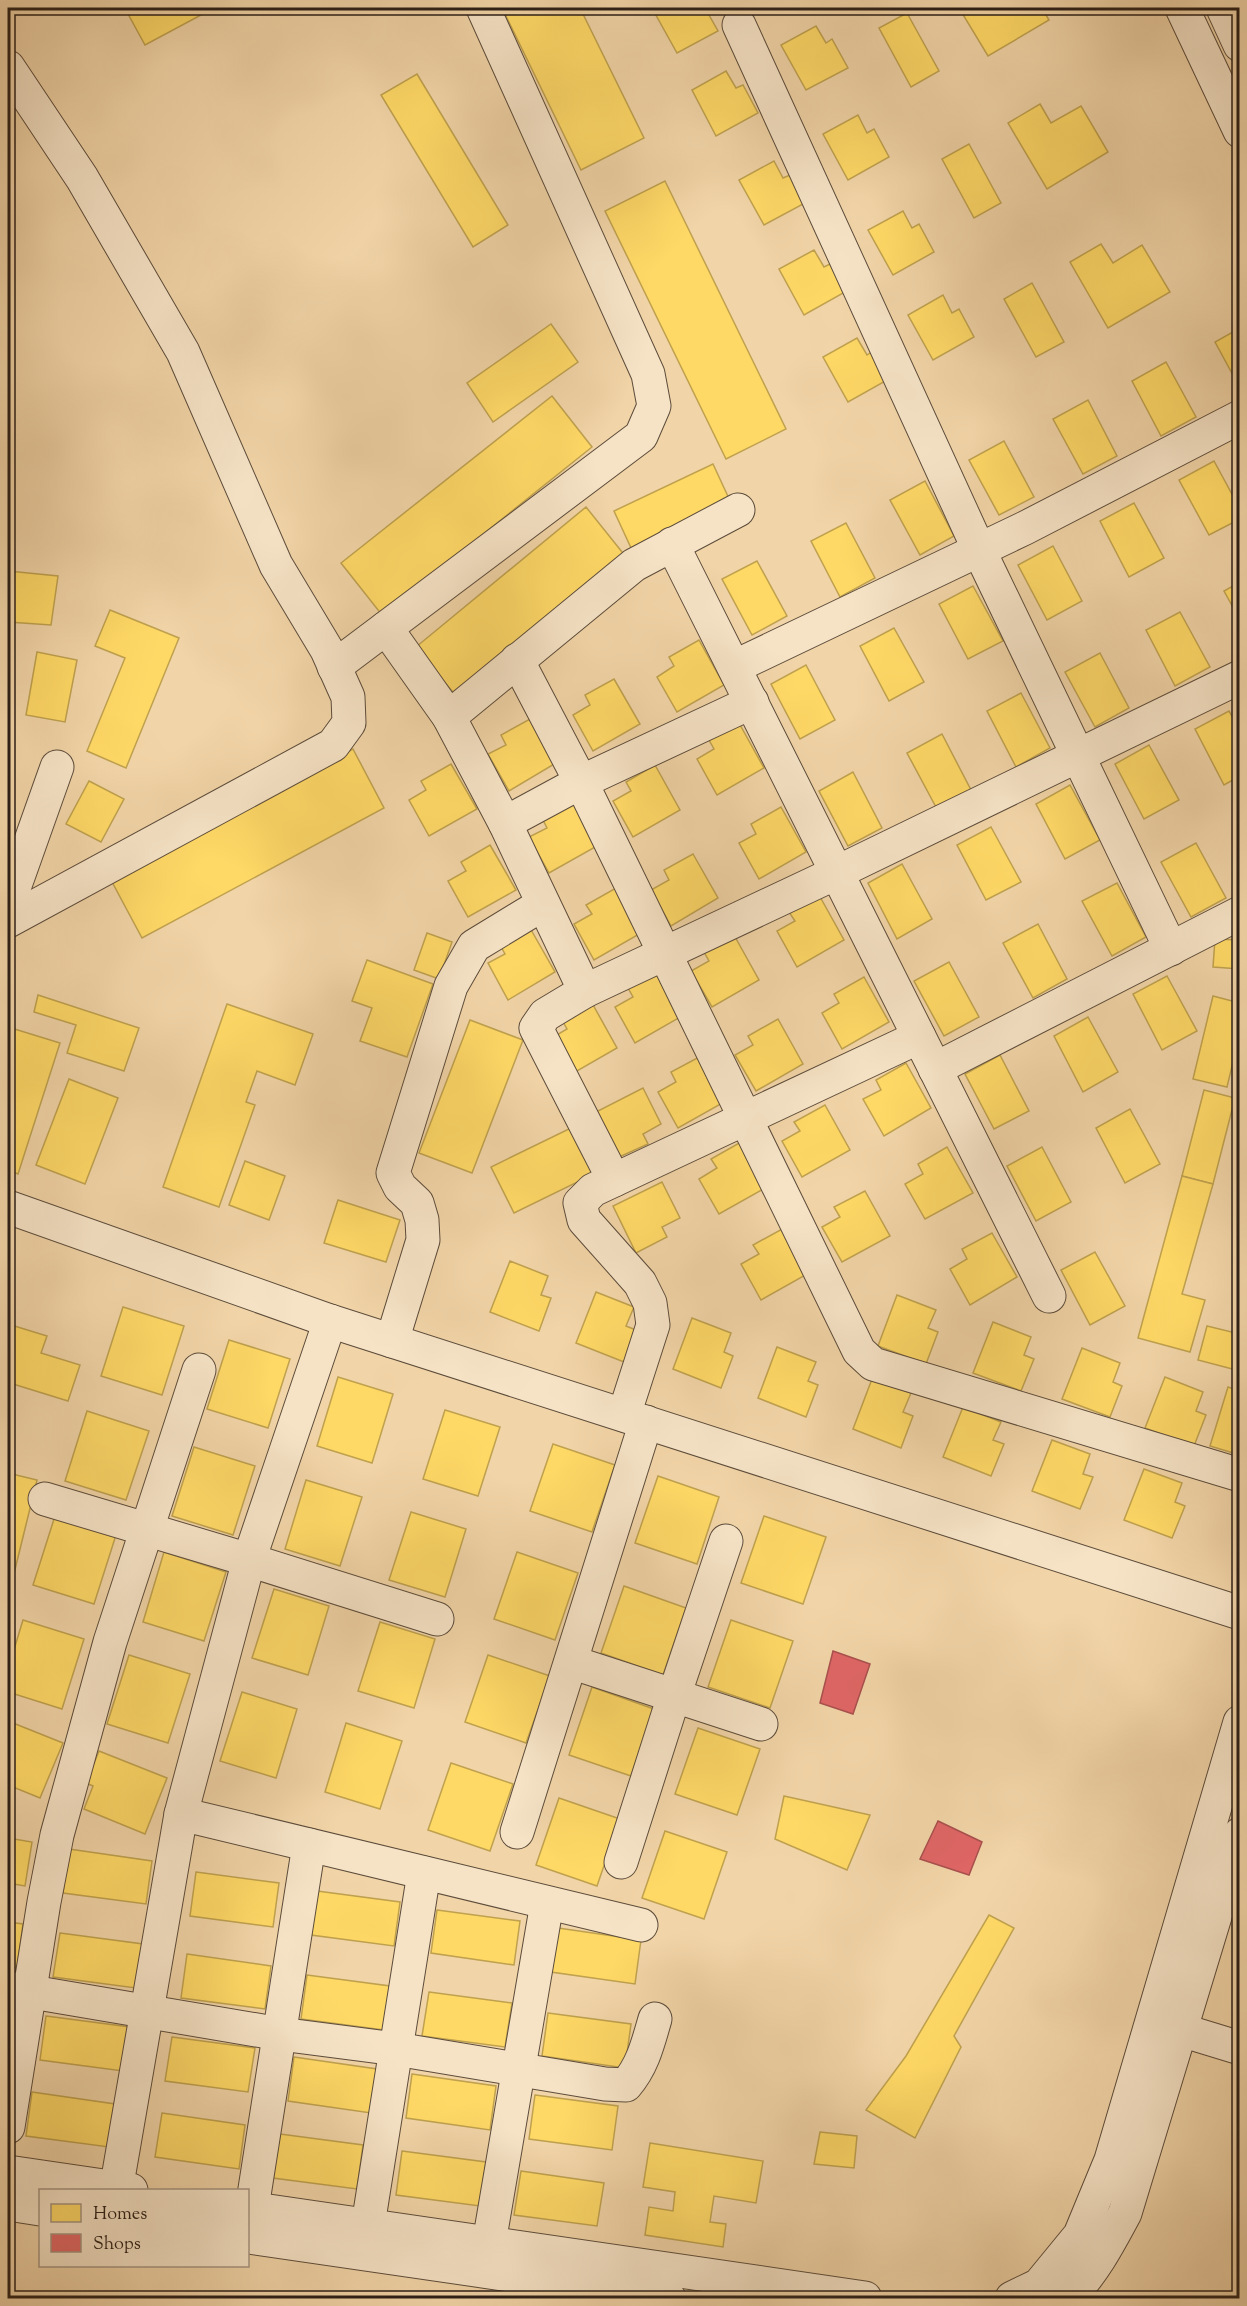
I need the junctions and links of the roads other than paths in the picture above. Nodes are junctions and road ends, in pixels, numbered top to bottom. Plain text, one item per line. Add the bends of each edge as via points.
1 (483, 8) edge
2 (1182, 8) edge
3 (1223, 8) edge
4 (739, 25) dead end
5 (1239, 45) edge
6 (8, 67) edge
7 (1239, 131) edge
8 (1239, 417) edge
9 (738, 510) dead end
10 (672, 544) junction
11 (979, 550) junction
12 (386, 628) junction
13 (517, 660) junction
14 (334, 666) junction
15 (734, 667) junction
16 (1239, 677) edge
17 (752, 702) junction
18 (449, 717) junction
19 (1077, 756) junction
20 (57, 767) dead end
21 (581, 782) junction
22 (505, 823) junction
23 (837, 872) junction
24 (8, 904) edge
25 (543, 904) junction
26 (1239, 913) edge
27 (8, 921) edge
28 (1171, 949) junction
29 (664, 954) junction
30 (585, 991) junction
31 (919, 1037) junction
32 (935, 1069) junction
33 (745, 1118) junction
34 (614, 1180) junction
35 (8, 1207) edge
36 (1049, 1296) dead end
37 (330, 1321) junction
38 (392, 1341) junction
39 (199, 1370) dead end
40 (635, 1418) junction
41 (1239, 1475) edge
42 (45, 1499) dead end
43 (147, 1529) junction
44 (726, 1541) dead end
45 (249, 1560) junction
46 (1239, 1613) edge
47 (437, 1619) dead end
48 (571, 1662) junction
49 (674, 1695) junction
50 (1239, 1722) edge
51 (762, 1724) dead end
52 (181, 1814) junction
53 (517, 1832) dead end
54 (1239, 1834) edge
55 (309, 1845) junction
56 (621, 1862) dead end
57 (424, 1873) junction
58 (547, 1903) junction
59 (641, 1925) dead end
60 (19, 1990) edge
61 (147, 2011) junction
62 (655, 2019) dead end
63 (1181, 2030) junction
64 (280, 2034) junction
65 (1239, 2048) edge
66 (396, 2049) junction
67 (519, 2070) junction
68 (8, 2127) edge
69 (8, 2172) edge
70 (115, 2189) edge
71 (121, 2189) edge
72 (8, 2204) edge
73 (39, 2209) edge
74 (249, 2218) edge
75 (368, 2225) junction
76 (489, 2243) junction
77 (1017, 2297) edge
78 (669, 2298) edge
79 (865, 2298) edge
80 (1068, 2298) edge

1 - 12 street via 648,374 654,406 641,436
2 - 7 street
3 - 5 street
4 - 11 street
6 - 14 street via 82,178 183,352 276,564
8 - 11 street
9 - 10 street
10 - 13 street via 634,565
10 - 15 street
11 - 15 street
11 - 19 street
12 - 14 street
12 - 18 street
13 - 18 street
13 - 21 street
14 - 27 street via 348,697 349,723 333,745
15 - 17 street
16 - 19 street
17 - 21 street
17 - 23 street
18 - 22 street
19 - 23 street
19 - 28 street
20 - 24 street
21 - 22 street
21 - 29 street
22 - 25 street
23 - 29 street
23 - 31 street
25 - 30 street
25 - 38 street via 474,946 451,986 393,1173 400,1187 417,1203 423,1240
26 - 28 street
28 - 32 street
29 - 30 street
29 - 33 street
30 - 34 street via 545,1015 536,1028
31 - 32 street
31 - 33 street
32 - 36 street
33 - 34 street
33 - 41 street via 850,1335 873,1364
34 - 40 street via 593,1190 580,1203 585,1220 640,1283 650,1303 653,1325
35 - 37 street
37 - 38 street
37 - 45 street
38 - 40 street
39 - 43 street
40 - 46 street
40 - 48 street
42 - 43 street
43 - 45 street
43 - 60 street via 107,1652
44 - 49 street
45 - 47 street
45 - 52 street
48 - 49 street
48 - 53 street
49 - 51 street
49 - 56 street
50 - 77 street via 1111,2160 1080,2235 1039,2285
52 - 55 street
52 - 61 street
54 - 63 street
55 - 57 street
55 - 64 street
57 - 58 street
57 - 66 street
58 - 59 street
58 - 67 street
60 - 61 street
60 - 68 street
61 - 64 street
61 - 71 street
62 - 67 street via 643,2060 626,2085
63 - 65 street
63 - 80 street via 1125,2213 1106,2250
64 - 66 street
64 - 74 street
66 - 67 street
66 - 75 street
67 - 76 street
69 - 70 street
72 - 73 street
74 - 75 street
74 - 78 street
75 - 76 street
76 - 79 street

